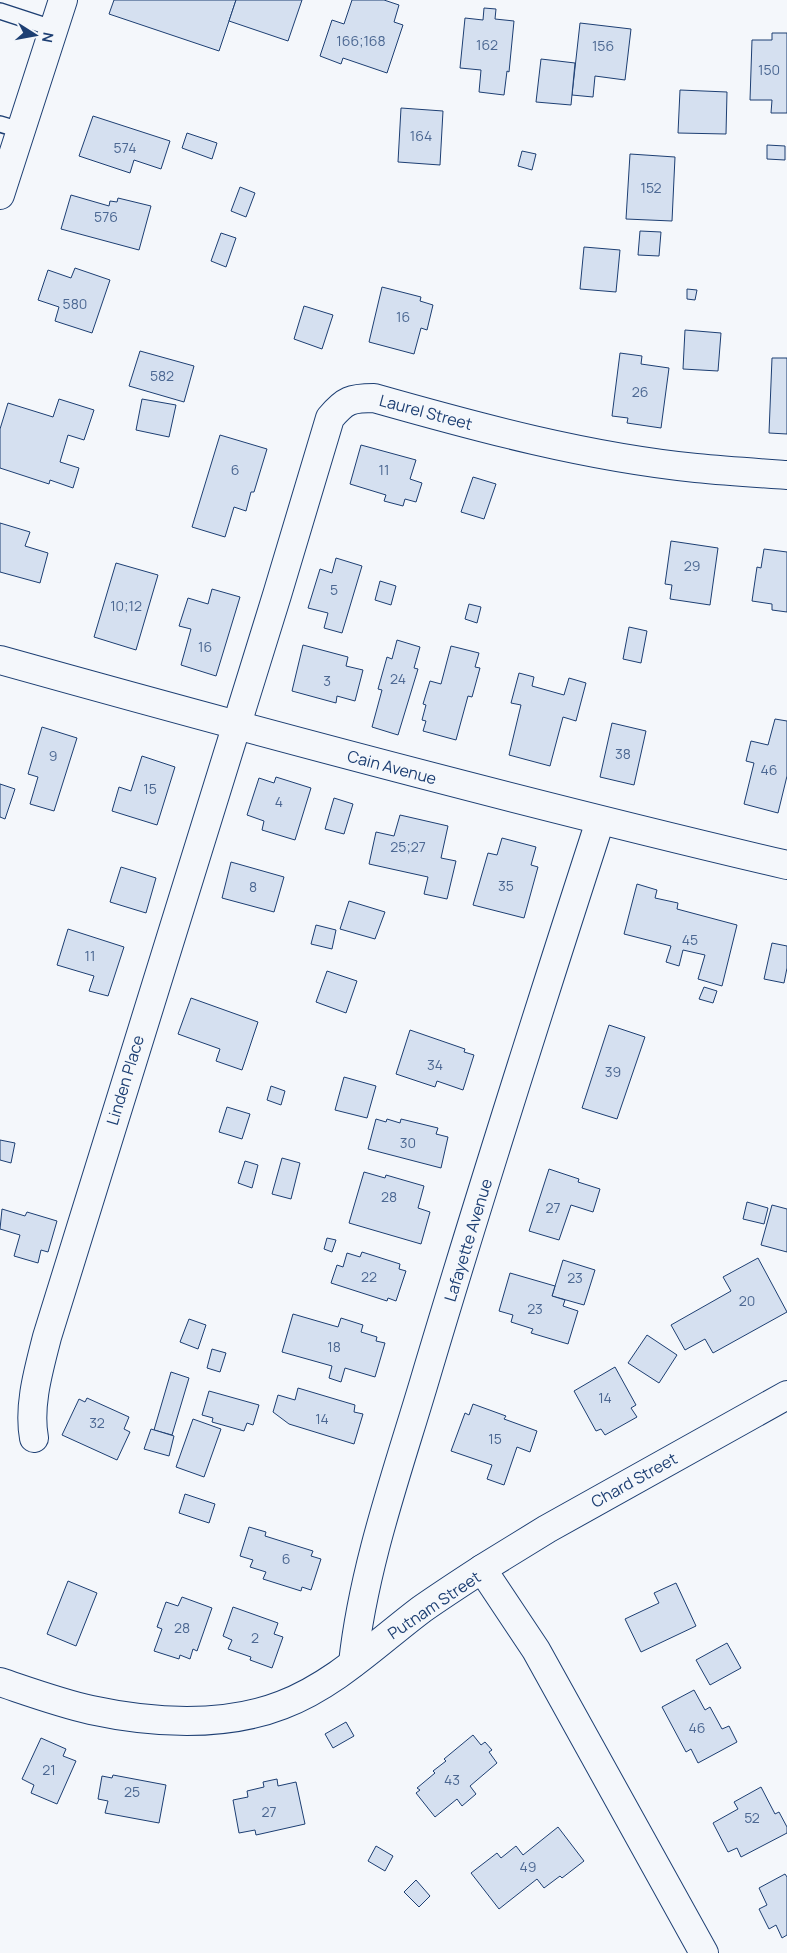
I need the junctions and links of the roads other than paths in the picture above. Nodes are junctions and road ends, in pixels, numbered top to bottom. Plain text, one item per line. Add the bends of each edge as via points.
1 (62, 0) edge
2 (0, 10) edge
3 (52, 28) junction
4 (10, 127) edge
5 (5, 164) edge
6 (0, 195) edge
7 (787, 474) edge
8 (0, 660) edge
9 (236, 726) junction
10 (600, 821) junction
11 (787, 865) edge
12 (787, 1394) edge
13 (34, 1438) dead end
14 (482, 1569) junction
15 (353, 1663) junction
16 (0, 1682) edge
17 (704, 1953) edge

1 - 3 street
2 - 3 lane
3 - 4 street
4 - 5 street
5 - 6 street
7 - 9 street, Laurel Street via 695,468 585,451 374,398 356,398 343,403 330,418
8 - 9 street, Cain Avenue
9 - 10 street, Cain Avenue
9 - 13 street, Linden Place via 47,1337 33,1407
10 - 11 street, Cain Avenue
10 - 15 street, Lafayette Avenue via 447,1308 366,1579
12 - 14 street, Chard Street
14 - 15 street, Putnam Street
14 - 17 street, Putnam Street via 536,1650
15 - 16 street, Putnam Street via 282,1705 244,1716 189,1721 91,1710

